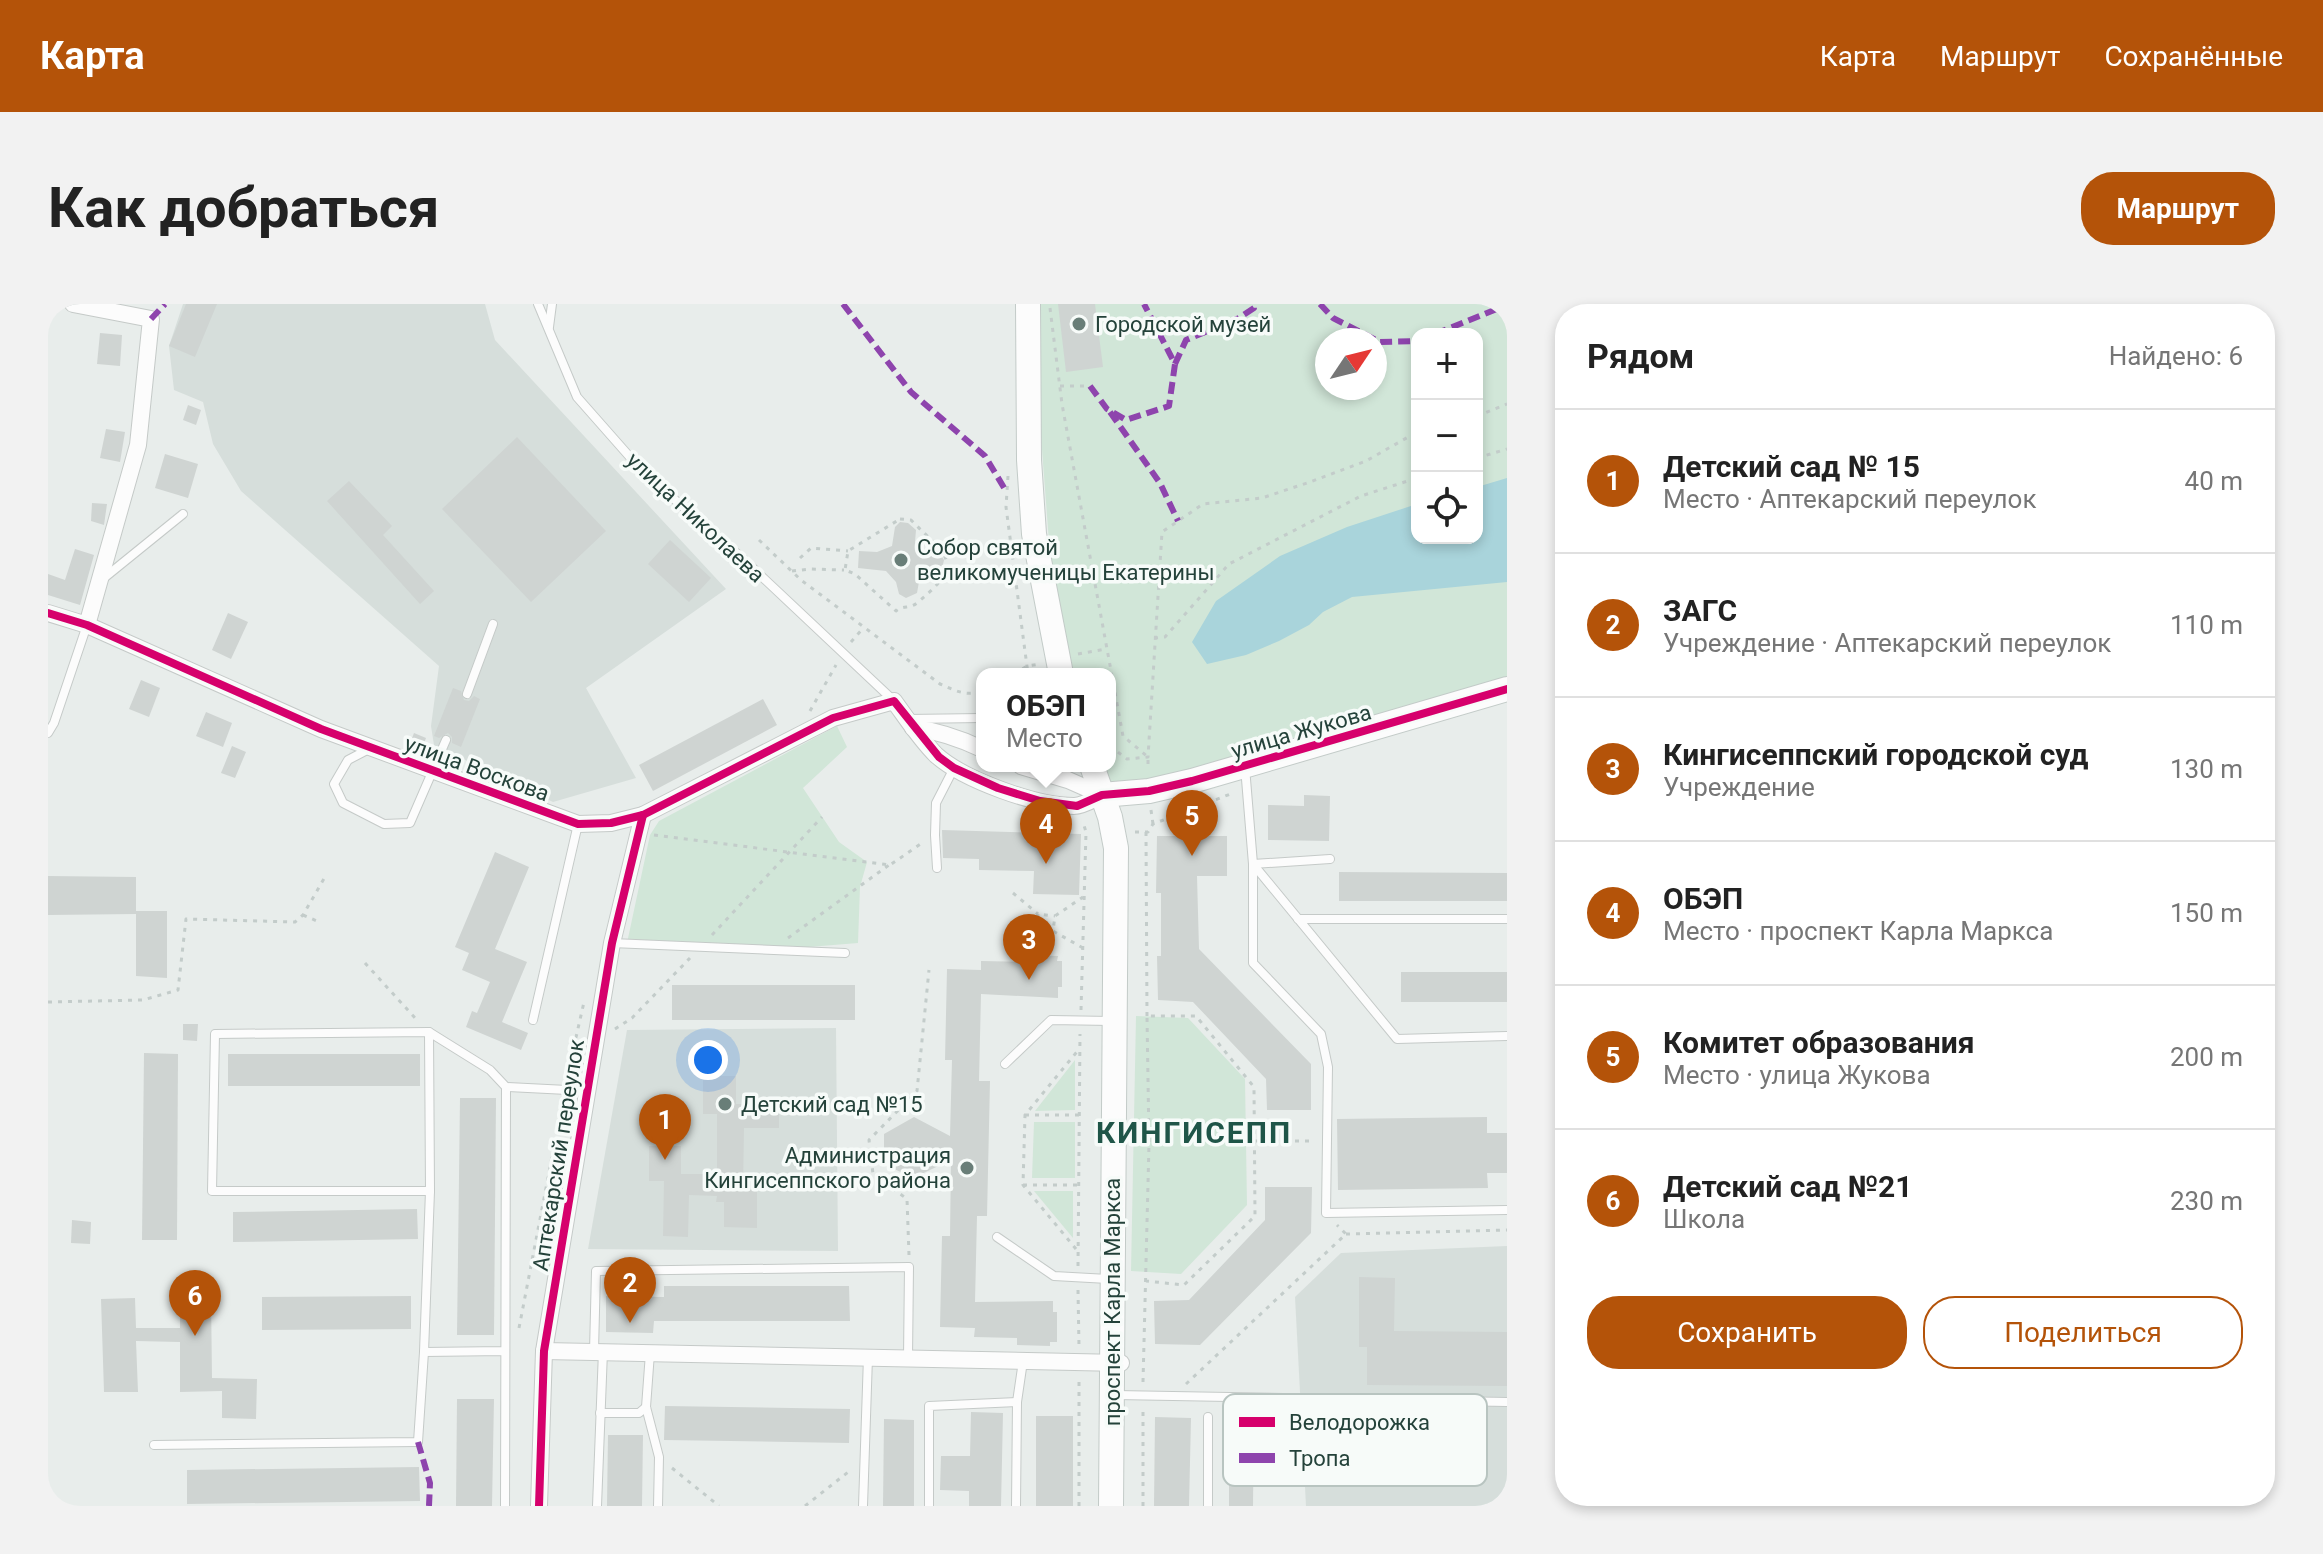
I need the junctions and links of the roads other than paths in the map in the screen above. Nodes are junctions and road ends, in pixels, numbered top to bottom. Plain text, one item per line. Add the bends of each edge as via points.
1 (73, 304) edge
2 (538, 304) edge
3 (552, 304) edge
4 (1037, 310) edge
5 (548, 329) junction
6 (183, 514) dead end
7 (100, 582) junction
8 (48, 613) edge
9 (493, 624) dead end
10 (87, 625) junction
11 (1071, 668) edge
12 (1507, 689) edge
13 (467, 694) dead end
14 (894, 701) junction
15 (976, 718) edge
16 (910, 723) junction
17 (48, 733) edge
18 (446, 740) dead end
19 (976, 746) edge
20 (371, 748) junction
21 (954, 768) junction
22 (434, 771) junction
23 (1041, 772) edge
24 (1094, 772) edge
25 (1246, 777) junction
26 (1102, 795) junction
27 (643, 815) junction
28 (578, 824) junction
29 (1114, 833) junction
30 (1330, 859) dead end
31 (1253, 864) junction
32 (937, 868) dead end
33 (1298, 919) junction
34 (1507, 919) edge
35 (612, 943) junction
36 (845, 953) dead end
37 (533, 1020) dead end
38 (1113, 1021) junction
39 (429, 1032) junction
40 (1507, 1036) edge
41 (1005, 1064) dead end
42 (506, 1087) junction
43 (587, 1091) junction
44 (430, 1191) junction
45 (1507, 1210) edge
46 (997, 1237) dead end
47 (1112, 1279) junction
48 (505, 1351) junction
49 (544, 1351) junction
50 (598, 1351) junction
51 (424, 1352) junction
52 (650, 1352) junction
53 (868, 1357) junction
54 (908, 1358) junction
55 (1023, 1361) junction
56 (1116, 1363) junction
57 (1125, 1395) junction
58 (1223, 1398) edge
59 (1017, 1402) junction
60 (1487, 1402) edge
61 (1507, 1402) edge
62 (646, 1407) junction
63 (600, 1413) junction
64 (1208, 1417) dead end
65 (154, 1445) dead end
66 (505, 1506) edge
67 (539, 1506) edge
68 (597, 1506) edge
69 (658, 1506) edge
70 (863, 1506) edge
71 (929, 1506) edge
72 (1016, 1506) edge
73 (1111, 1506) edge
74 (1120, 1506) edge
75 (1208, 1506) edge

1 - 7 street via 151,319 138,445
2 - 5 lane, улица Николаева
3 - 5 lane
4 - 11 main road via 1029,460 1034,534
5 - 14 lane, улица Николаева via 577,397 644,473
6 - 7 lane
7 - 10 street
8 - 10 street, улица Воскова
9 - 13 lane
10 - 17 lane
10 - 20 street, улица Воскова
12 - 25 main road, улица Жукова
14 - 16 street
14 - 27 street, улица Воскова via 833,718
15 - 16 lane
16 - 19 street
16 - 21 street
18 - 22 lane
20 - 22 street, улица Воскова
20 - 22 lane via 348,760 334,784 343,803 384,824 410,823
21 - 26 street via 1040,801 1077,806
21 - 32 lane via 936,803
22 - 28 street, улица Воскова
23 - 26 street
24 - 26 main road, проспект Карла Маркса
25 - 26 main road, улица Жукова
25 - 31 lane
26 - 29 main road, проспект Карла Маркса
27 - 28 street, улица Воскова
27 - 35 street, Аптекарский переулок
28 - 37 lane
29 - 38 main road, проспект Карла Маркса
29 - 56 main road via 1123,852
30 - 31 lane
31 - 33 lane
31 - 45 lane via 1253,963 1321,1034 1328,1067 1326,1213
33 - 34 lane
33 - 40 lane via 1397,1039
35 - 36 lane
35 - 43 street, Аптекарский переулок
38 - 41 lane via 1051,1020
38 - 47 main road, проспект Карла Маркса
39 - 42 lane via 490,1070
39 - 44 lane
39 - 44 lane via 215,1034 212,1191
42 - 43 lane
42 - 48 lane
43 - 49 street, Аптекарский переулок
44 - 51 lane
46 - 47 lane via 1054,1276
47 - 56 main road, проспект Карла Маркса
48 - 51 lane
48 - 66 lane
49 - 50 street
49 - 67 street, Аптекарский переулок
50 - 52 street
50 - 54 lane via 596,1271 909,1267
50 - 63 lane
51 - 65 lane via 418,1442
52 - 53 street
52 - 62 lane
53 - 54 street
53 - 70 lane
54 - 55 street
55 - 56 street
55 - 59 lane
56 - 57 main road, проспект Карла Маркса
57 - 58 lane
57 - 73 main road, проспект Карла Маркса
57 - 74 main road
59 - 71 lane via 929,1406
59 - 72 lane
60 - 61 lane
62 - 63 lane via 639,1413
62 - 69 lane via 659,1457
63 - 68 lane
64 - 75 lane

